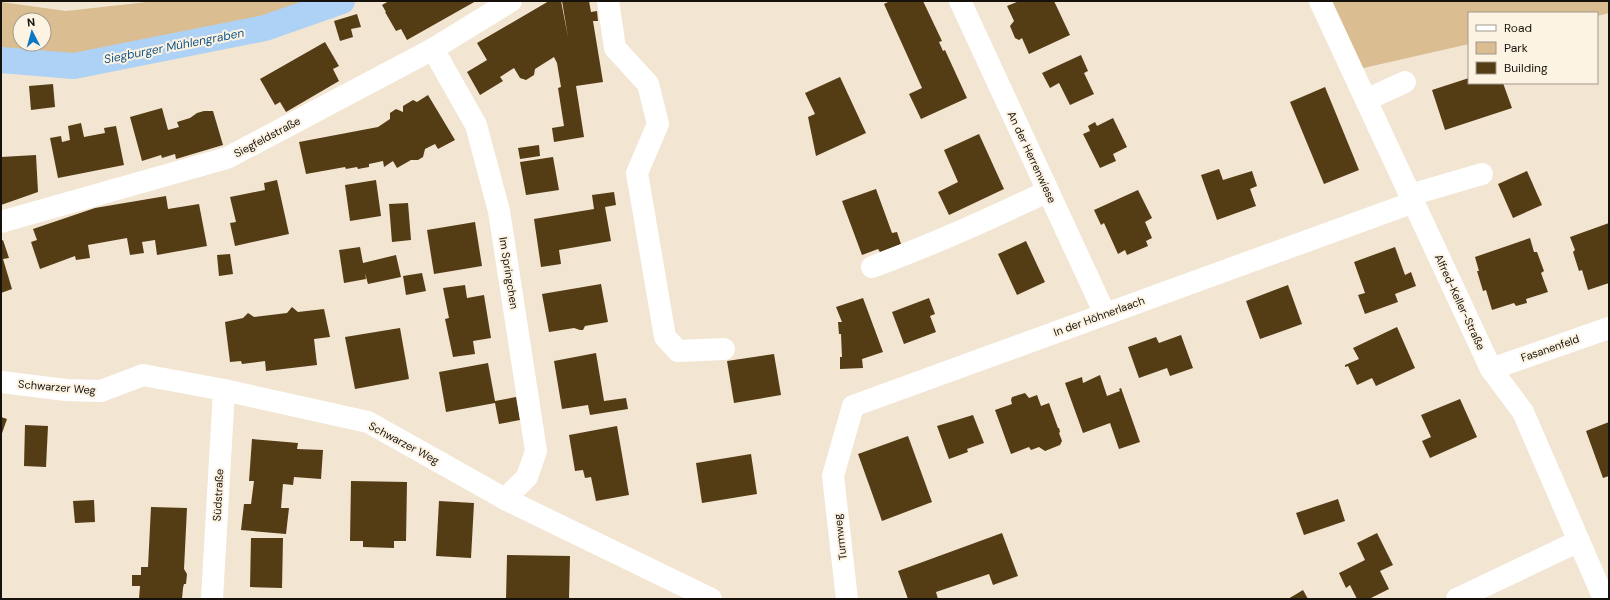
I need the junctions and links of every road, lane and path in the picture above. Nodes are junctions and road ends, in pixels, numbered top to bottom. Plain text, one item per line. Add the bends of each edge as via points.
1 (511, 1) edge
2 (608, 1) edge
3 (960, 1) edge
4 (1320, 1) edge
5 (433, 49) junction
6 (1405, 82) dead end
7 (1366, 100) junction
8 (1482, 174) dead end
9 (1048, 191) junction
10 (1412, 198) junction
11 (1, 222) edge
12 (872, 267) dead end
13 (1105, 314) junction
14 (1609, 328) edge
15 (724, 349) dead end
16 (1491, 369) junction
17 (1, 382) edge
18 (224, 390) junction
19 (833, 476) joint
20 (505, 499) junction
21 (1579, 541) junction
22 (212, 599) edge
23 (711, 599) edge
24 (847, 599) edge
25 (1457, 599) edge
26 (1604, 599) edge

1 - 5 street, Siegfeldstraße
2 - 15 street via 615,48 648,84 658,124 637,173 665,337 678,351
3 - 9 street, An der Herrenwiese
4 - 7 street, Alfred-Keller-Straße
5 - 11 street, Siegfeldstraße via 227,158
5 - 20 street, Im Springchen via 476,125 500,211 536,451 528,478
6 - 7 street
7 - 10 street, Alfred-Keller-Straße
8 - 10 street, In der Höhnerlaach
9 - 12 street via 981,223
9 - 13 street, An der Herrenwiese
10 - 13 street, In der Höhnerlaach
10 - 16 street, Alfred-Keller-Straße
13 - 19 street, In der Höhnerlaach via 853,406
14 - 16 street, Fasanenfeld
16 - 21 street, Alfred-Keller-Straße via 1523,412
17 - 18 street, Schwarzer Weg via 66,390 102,391 143,375
18 - 20 street, Schwarzer Weg via 368,422
18 - 22 street, Südstraße
19 - 24 street, Turmweg
20 - 23 street, Schwarzer Weg
21 - 25 street
21 - 26 street, Alfred-Keller-Straße

